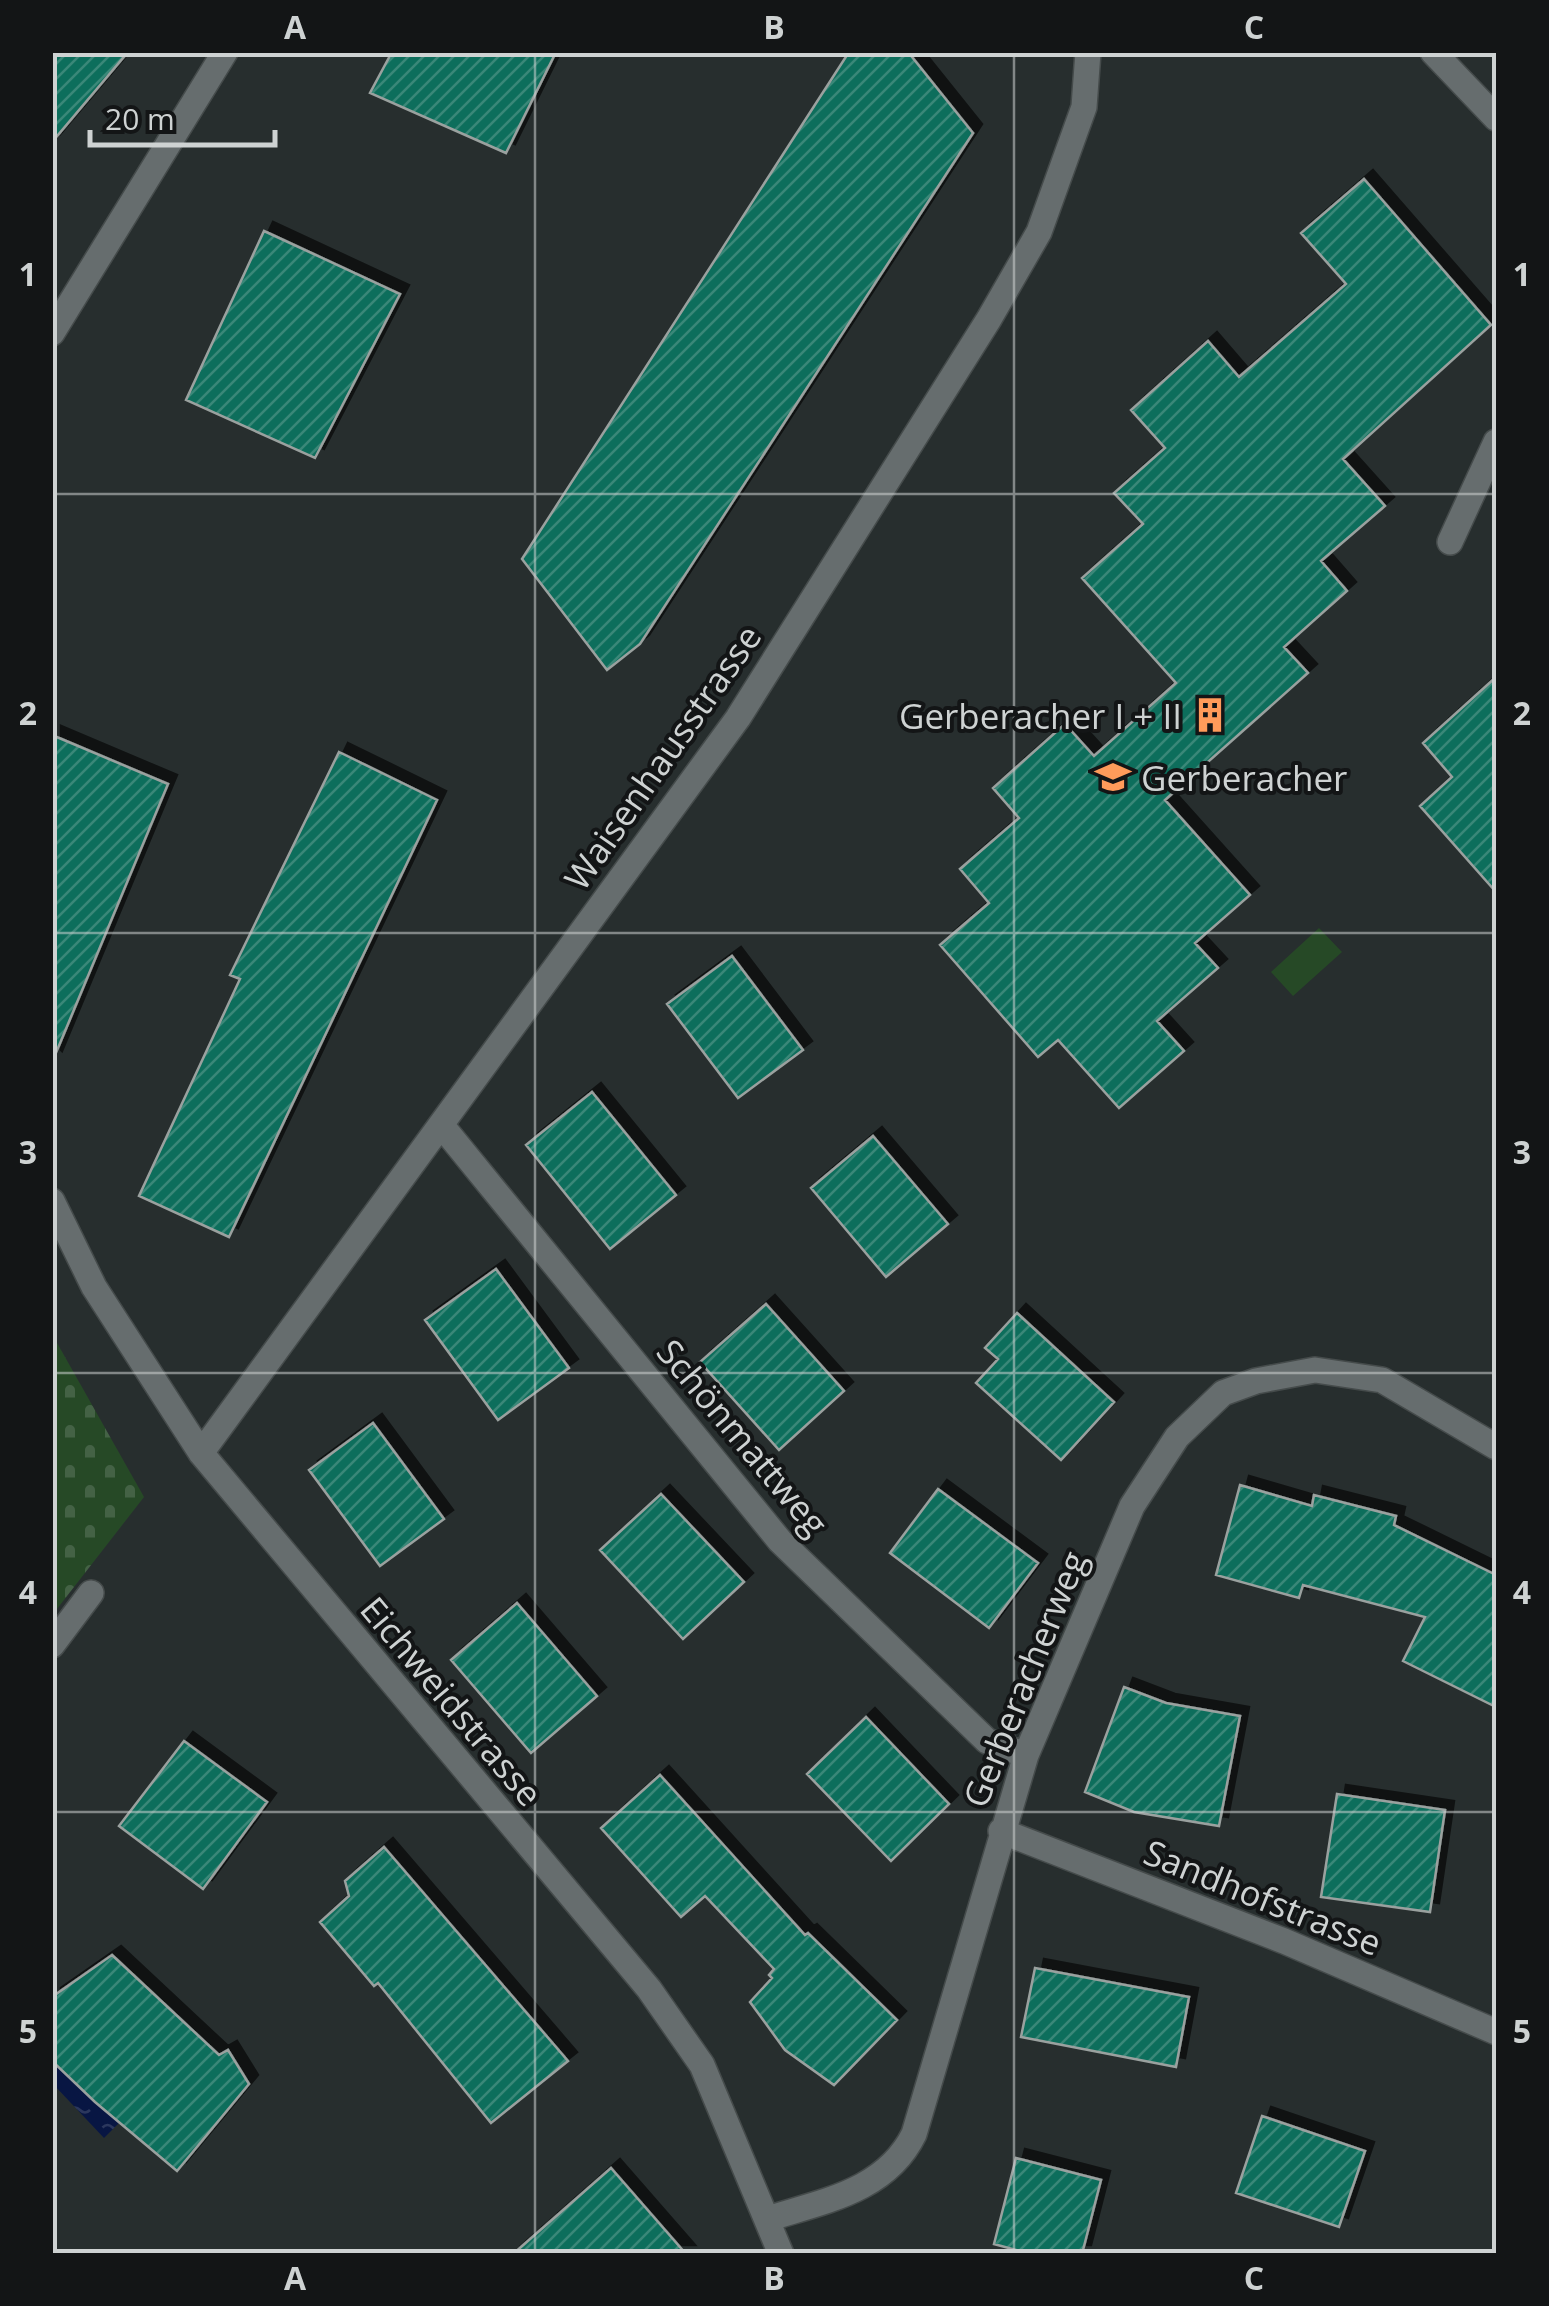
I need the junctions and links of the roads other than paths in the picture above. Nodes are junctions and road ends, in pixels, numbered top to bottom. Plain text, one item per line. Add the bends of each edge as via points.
1 (225, 52) edge
2 (1088, 52) edge
3 (1433, 52) edge
4 (1496, 118) edge
5 (52, 333) edge
6 (1496, 442) edge
7 (1450, 542) dead end
8 (442, 1126) junction
9 (52, 1201) edge
10 (1496, 1447) edge
11 (200, 1454) junction
12 (91, 1593) dead end
13 (52, 1645) edge
14 (1026, 1756) junction
15 (1001, 1831) junction
16 (1496, 2032) edge
17 (767, 2219) junction
18 (781, 2254) edge

1 - 5 street
2 - 8 street, Waisenhausstrasse via 1084,107 1039,232 989,319 738,718
3 - 4 street
6 - 7 street
8 - 11 street, Waisenhausstrasse
8 - 14 street, Schönmattweg via 780,1541 987,1741
9 - 11 street, Eichweidstrasse via 94,1286
10 - 14 street, Gerberacherweg via 1382,1380 1315,1370 1223,1392 1176,1437 1132,1506
11 - 17 street, Eichweidstrasse via 649,1989 702,2065
12 - 13 street
14 - 15 street, Gerberacherweg
15 - 16 street, Sandhofstrasse
15 - 17 street, Gerberacherweg via 903,2156 858,2188
17 - 18 street, Eichweidstrasse

